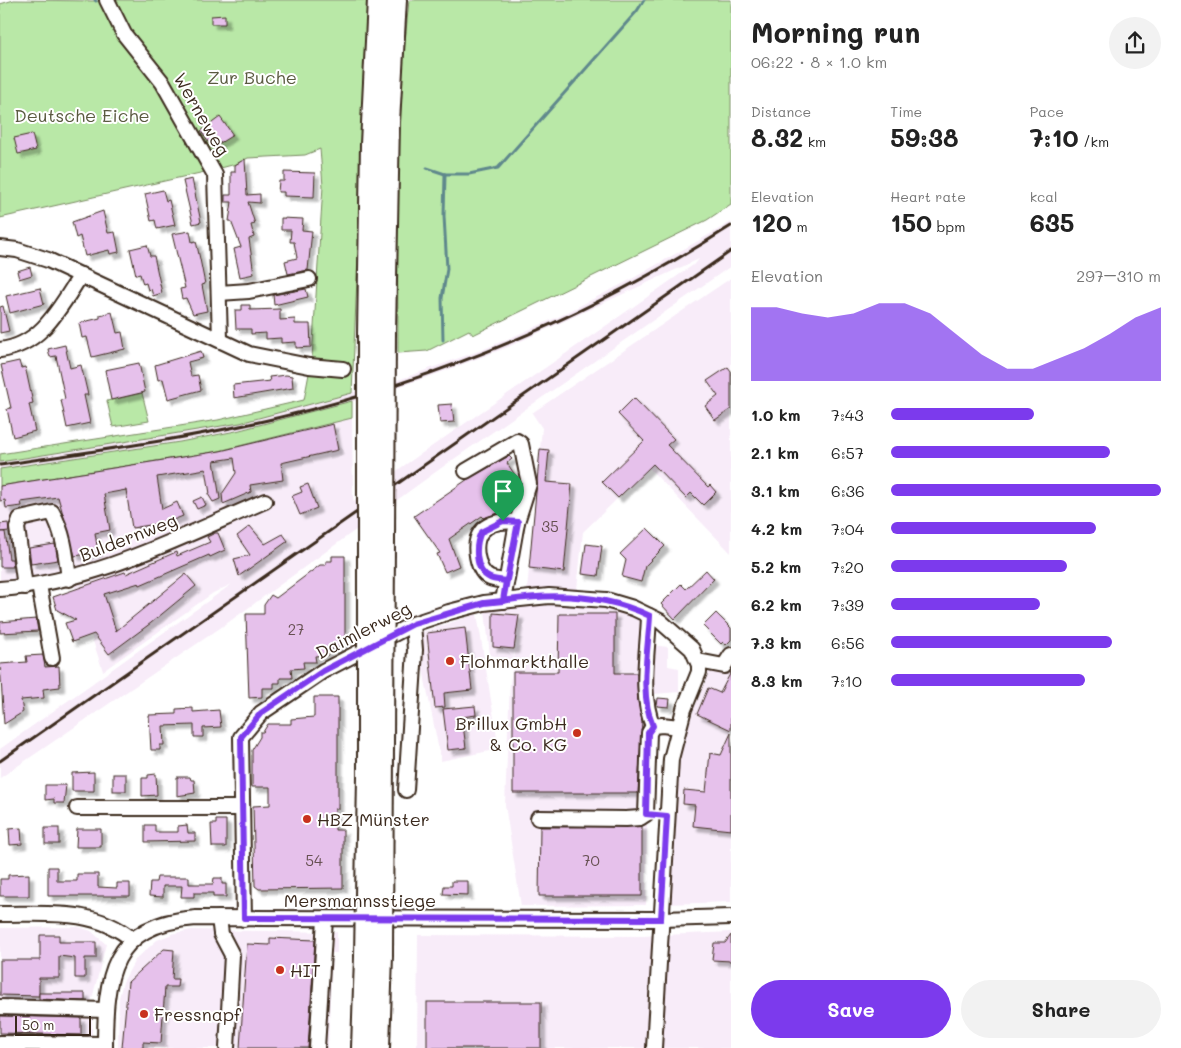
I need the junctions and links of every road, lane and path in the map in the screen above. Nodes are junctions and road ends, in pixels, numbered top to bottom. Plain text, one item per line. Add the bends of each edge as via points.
1 (107, 0) edge
2 (378, 0) edge
3 (396, 0) edge
4 (0, 248) edge
5 (81, 275) junction
6 (309, 279) dead end
7 (219, 293) junction
8 (377, 333) junction
9 (220, 339) junction
10 (0, 350) edge
11 (343, 369) dead end
12 (466, 471) dead end
13 (265, 501) dead end
14 (518, 522) junction
15 (69, 579) junction
16 (506, 581) junction
17 (32, 586) junction
18 (0, 589) edge
19 (503, 601) junction
20 (650, 616) junction
21 (413, 624) junction
22 (731, 655) edge
23 (52, 658) dead end
24 (698, 661) junction
25 (653, 726) junction
26 (679, 727) junction
27 (406, 790) dead end
28 (77, 808) dead end
29 (242, 808) junction
30 (646, 814) junction
31 (667, 816) junction
32 (538, 818) dead end
33 (0, 914) edge
34 (731, 917) edge
35 (219, 918) junction
36 (244, 918) junction
37 (325, 919) junction
38 (661, 919) junction
39 (133, 940) junction
40 (374, 956) junction
41 (0, 1007) edge
42 (105, 1010) junction
43 (0, 1043) edge
44 (105, 1046) edge
45 (226, 1048) edge
46 (317, 1048) edge
47 (362, 1048) edge
48 (379, 1048) edge
49 (654, 1048) edge

1 - 7 street, Werneweg via 124,34 163,83 216,175
2 - 8 highway via 370,170
3 - 8 highway
4 - 5 street via 17,250
5 - 9 street
5 - 10 street via 40,334 22,345
6 - 7 street via 249,291
7 - 9 street, Werneweg
8 - 40 highway, bridge via 368,776
9 - 11 street via 249,354
12 - 14 street via 517,441 521,444 528,484
13 - 15 street, Buldernweg via 128,560
14 - 16 street
14 - 16 street via 503,521 489,526 481,532 478,540 482,572 490,578
15 - 17 street, Buldernweg
15 - 17 street via 65,546 52,512 20,519 17,528
16 - 19 street
17 - 18 street, Buldernweg
17 - 23 street
19 - 20 street, Daimlerweg via 549,596 606,600
19 - 21 street, Daimlerweg
20 - 24 street, Daimlerweg via 678,636
20 - 25 street via 646,690 648,714
21 - 27 street via 415,650
21 - 29 street, Daimlerweg via 323,671 261,713 241,737
22 - 24 street via 724,666
24 - 26 street via 699,672
25 - 26 street
25 - 30 street via 648,733
26 - 31 street via 671,759
28 - 29 street
29 - 36 street, Daimlerweg
30 - 31 street
30 - 32 street via 626,819
31 - 38 street
33 - 39 street via 85,916 106,922
34 - 38 street, Mersmannsstiege
35 - 36 street, Mersmannsstiege
35 - 39 street, Mersmannsstiege via 169,922 149,929
35 - 45 street via 220,934 232,955
36 - 37 street, Mersmannsstiege
37 - 38 street, Mersmannsstiege
37 - 46 street
38 - 49 street
39 - 42 street via 113,968
40 - 47 highway
40 - 48 highway
41 - 42 street
42 - 44 street
43 - 44 street

